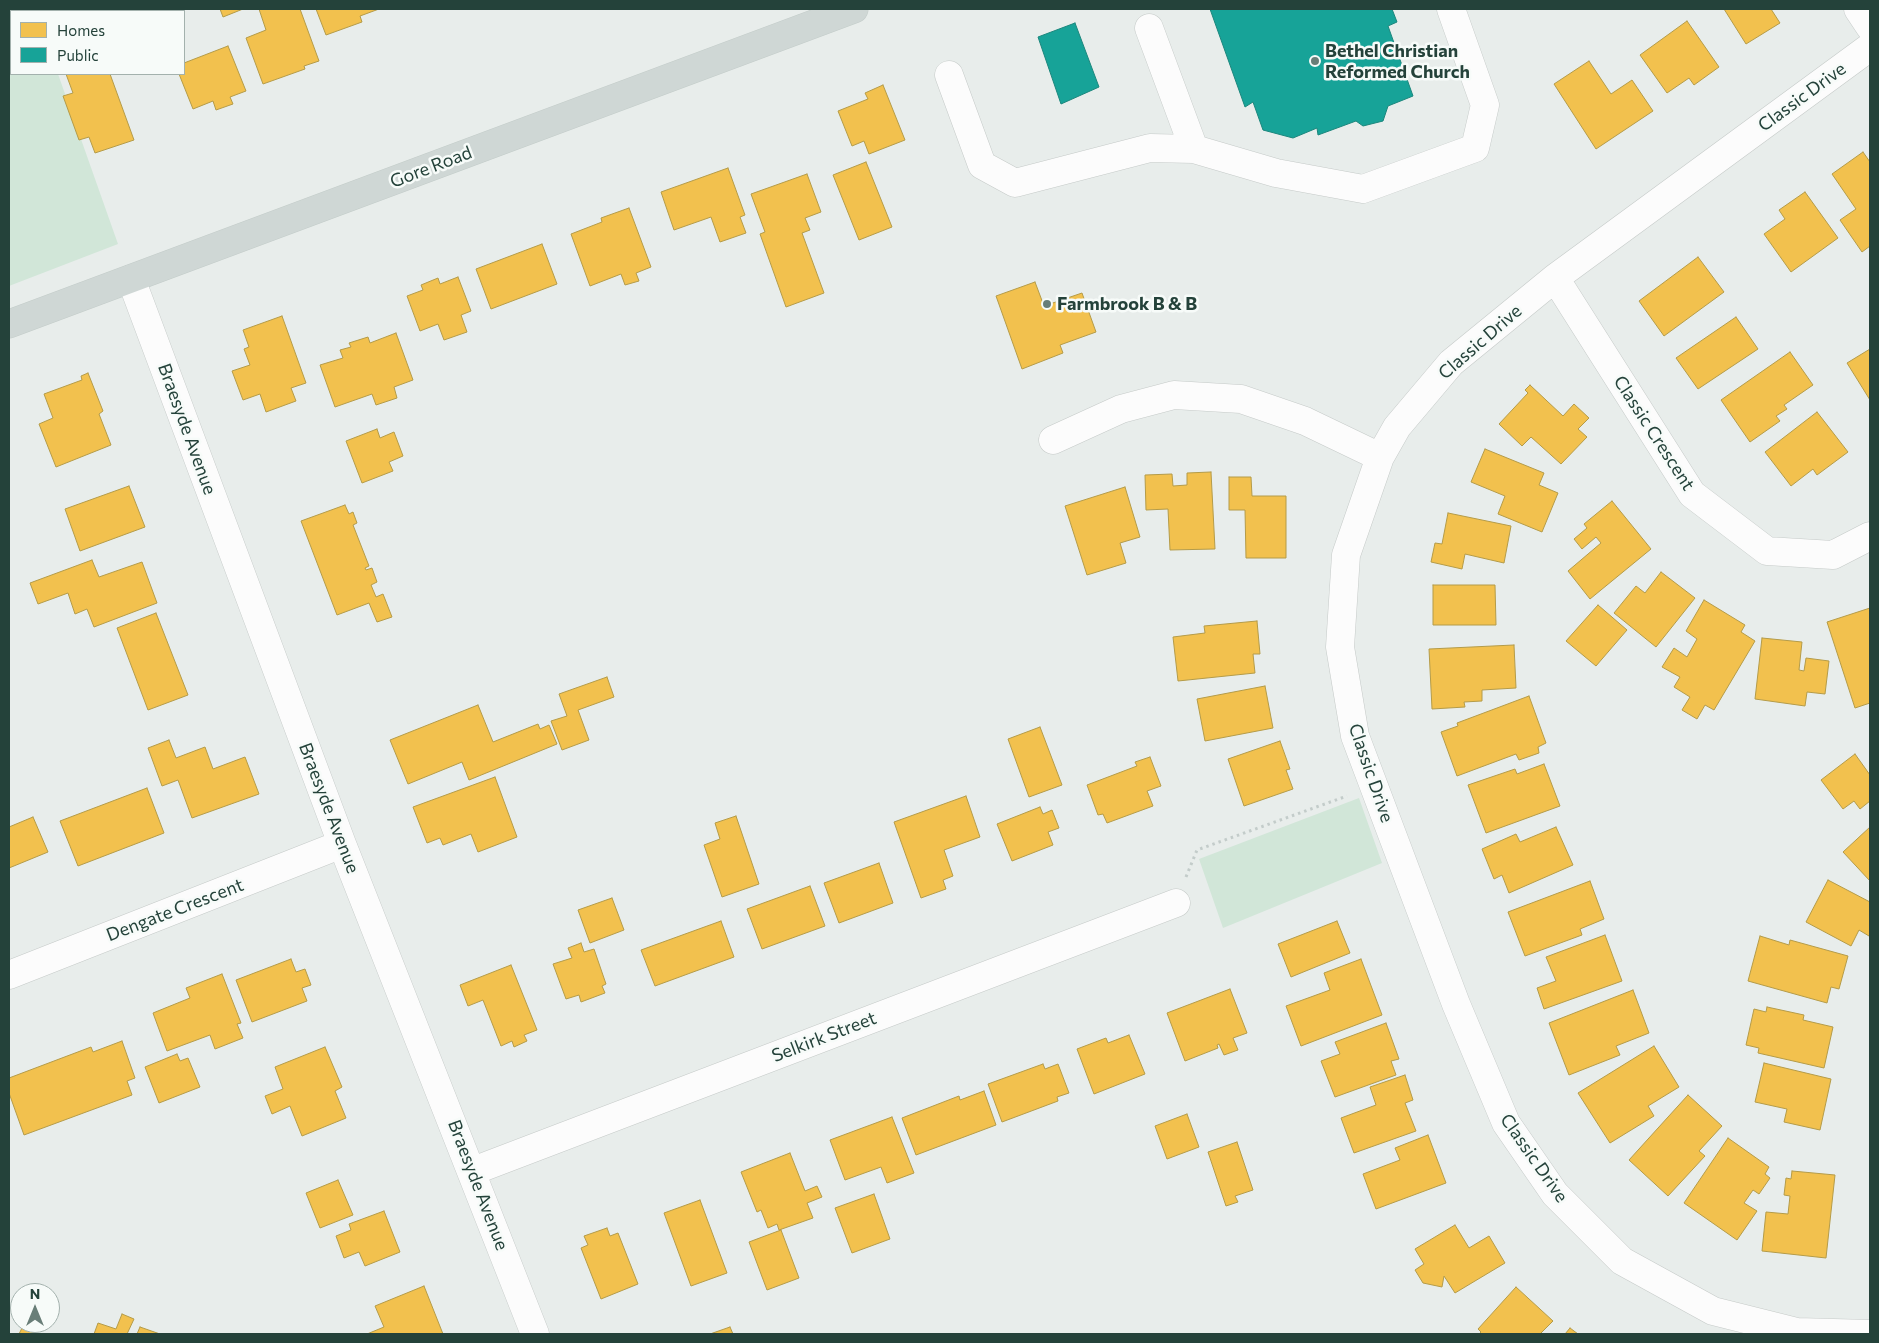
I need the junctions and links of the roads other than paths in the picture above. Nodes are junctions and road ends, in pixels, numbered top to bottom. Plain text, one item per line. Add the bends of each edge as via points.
1 (854, 9) edge
2 (1451, 9) edge
3 (1858, 9) edge
4 (1870, 27) edge
5 (1149, 28) dead end
6 (1870, 47) edge
7 (949, 75) dead end
8 (1194, 149) junction
9 (1555, 278) junction
10 (131, 279) junction
11 (9, 324) edge
12 (1053, 440) dead end
13 (1380, 457) junction
14 (1870, 536) edge
15 (342, 844) junction
16 (1176, 903) dead end
17 (9, 975) edge
18 (472, 1171) junction
19 (535, 1334) edge
20 (1870, 1334) edge

1 - 10 main road, Gore Road
2 - 8 street via 1485,105 1475,148 1363,190 1276,173
3 - 4 street
5 - 8 street
6 - 9 street, Classic Drive
7 - 8 street via 982,165 1015,183 1150,148
9 - 13 street, Classic Drive via 1451,363 1397,427
9 - 14 street, Classic Crescent via 1692,494 1767,551 1833,556
10 - 11 main road, Gore Road
10 - 15 street, Braesyde Avenue
12 - 13 street via 1121,409 1174,395 1241,399 1305,421
13 - 20 street, Classic Drive via 1346,555 1340,647 1355,736 1456,1004 1506,1123 1555,1194 1622,1261 1713,1311 1798,1332
15 - 17 street, Dengate Crescent
15 - 18 street, Braesyde Avenue
16 - 18 street, Selkirk Street
18 - 19 street, Braesyde Avenue

